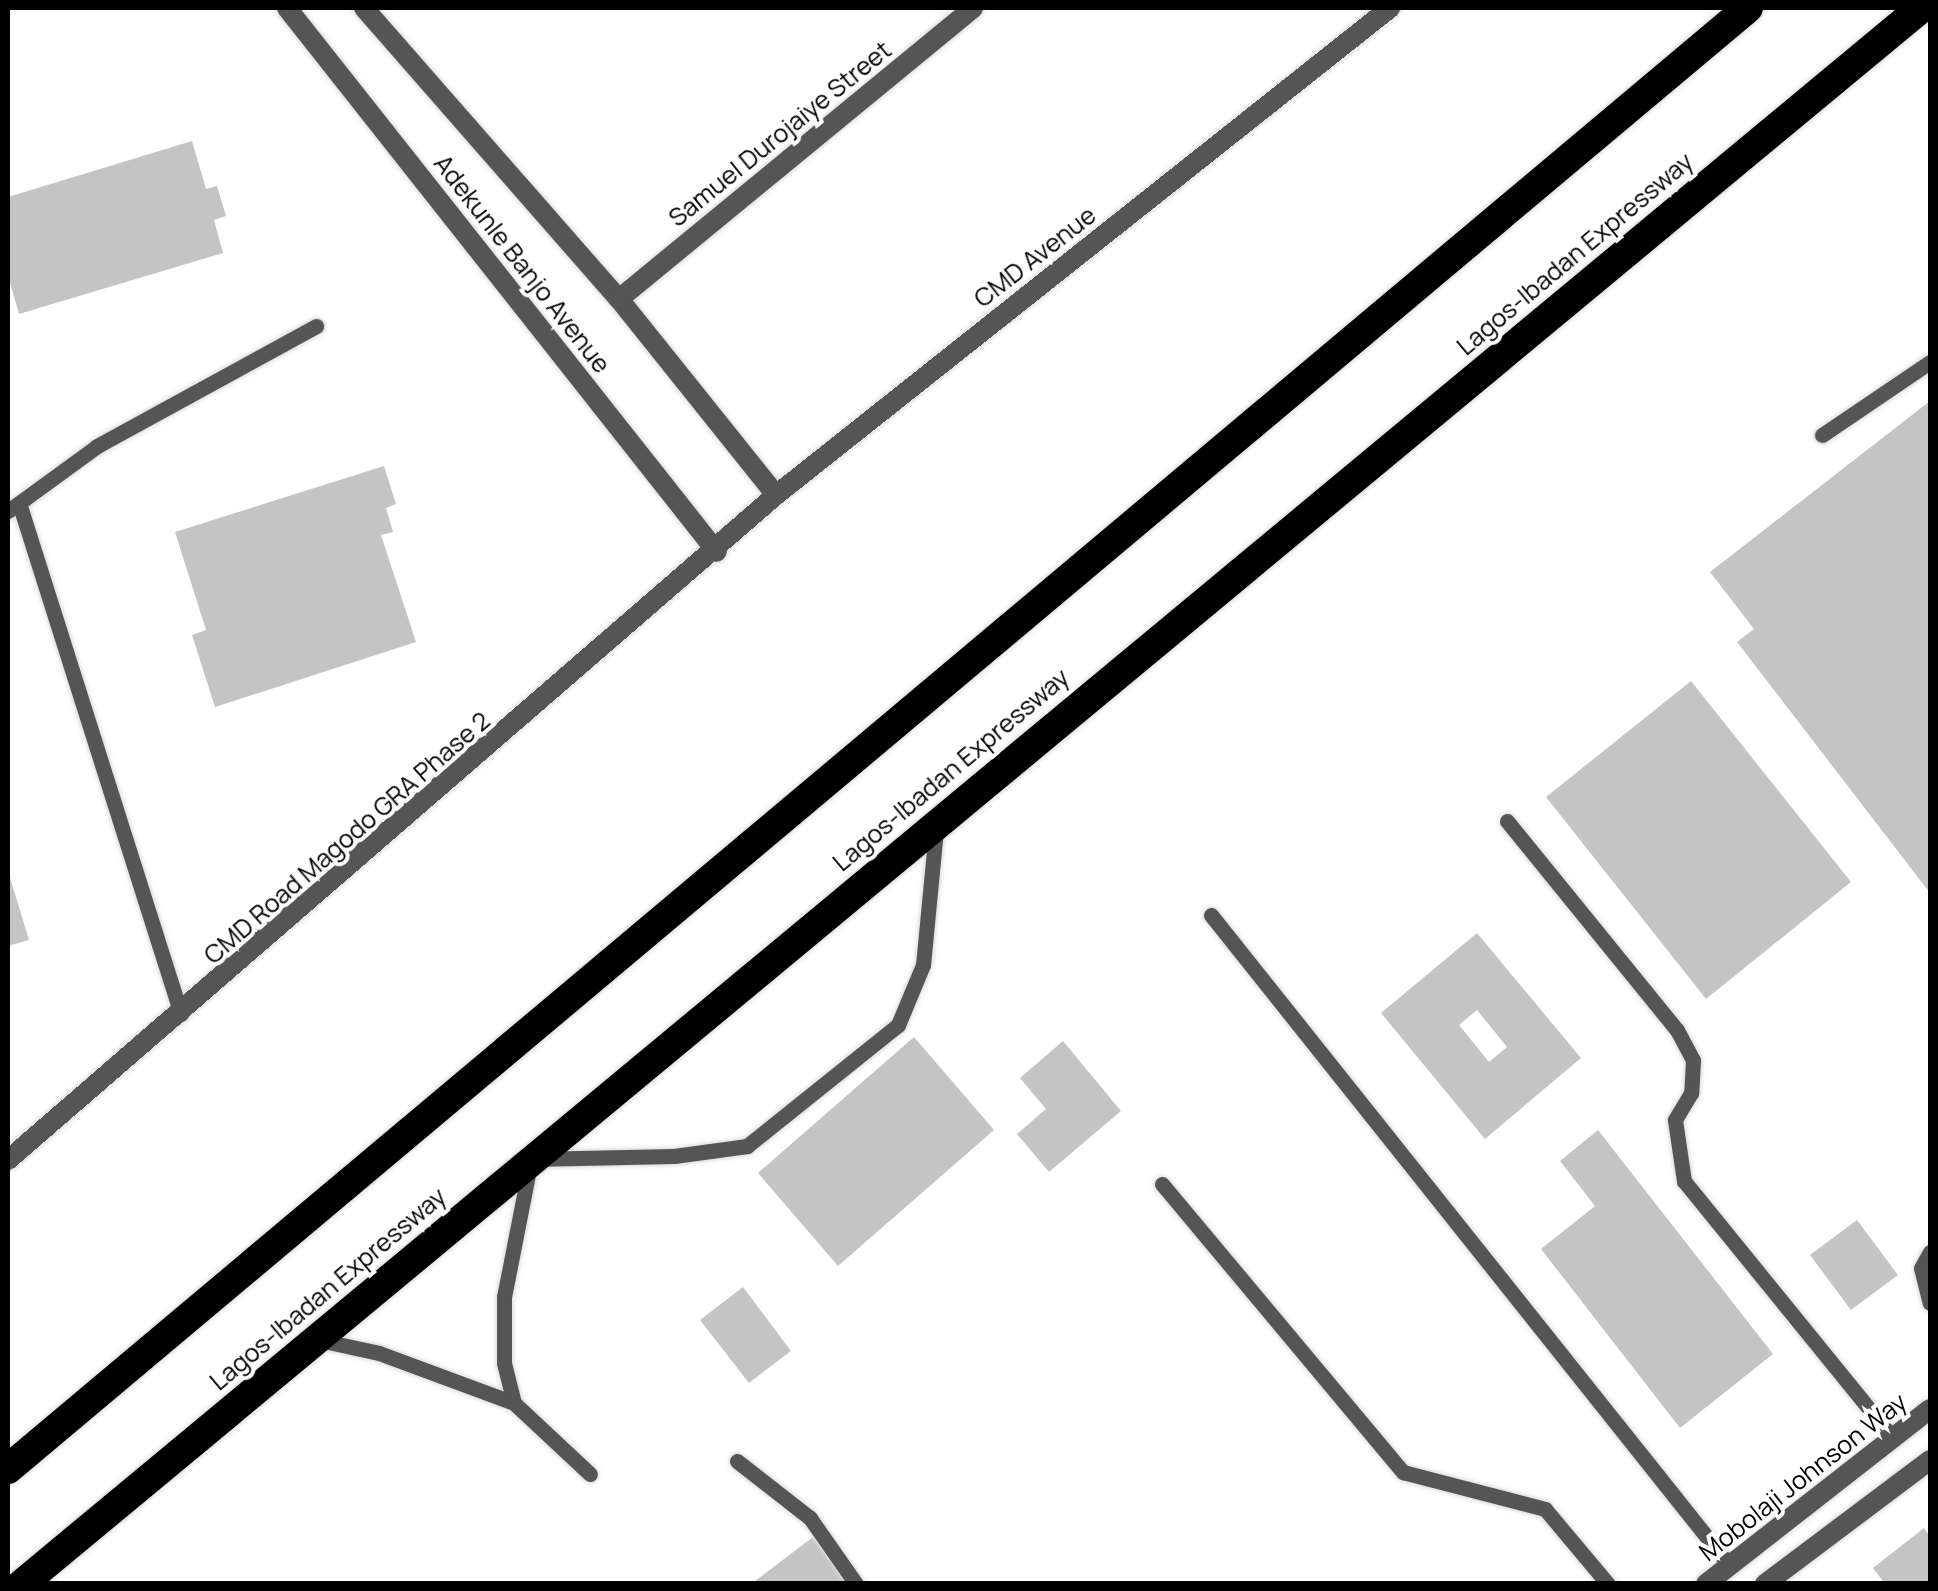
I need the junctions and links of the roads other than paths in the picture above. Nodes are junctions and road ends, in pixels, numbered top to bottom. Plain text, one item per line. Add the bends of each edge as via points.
1 (287, 8) edge
2 (364, 8) edge
3 (973, 8) edge
4 (1390, 8) edge
5 (1748, 8) edge
6 (1921, 8) edge
7 (619, 300) junction
8 (316, 326) dead end
9 (1930, 362) edge
10 (1822, 435) dead end
11 (776, 495) junction
12 (14, 508) edge
13 (717, 552) junction
14 (1507, 820) dead end
15 (936, 821) junction
16 (1211, 915) dead end
17 (181, 1014) junction
18 (531, 1159) junction
19 (8, 1160) edge
20 (1162, 1184) dead end
21 (1930, 1252) edge
22 (1930, 1303) edge
23 (316, 1340) junction
24 (514, 1403) junction
25 (1930, 1409) edge
26 (1893, 1438) junction
27 (1930, 1460) edge
28 (736, 1461) dead end
29 (8, 1469) edge
30 (590, 1474) dead end
31 (1730, 1566) junction
32 (31, 1581) edge
33 (856, 1584) edge
34 (1608, 1584) edge
35 (1706, 1584) edge
36 (1765, 1584) edge

1 - 13 street, Adekunle Banjo Avenue
2 - 7 street, Adekunle Banjo Avenue
3 - 7 street, Samuel Durojaiye Street
4 - 11 street, CMD Avenue
5 - 29 highway
6 - 15 highway, Lagos-Ibadan Expressway
7 - 11 street, Adekunle Banjo Avenue
8 - 12 lane via 97,446
9 - 10 lane
11 - 13 street, CMD Avenue
12 - 17 lane
13 - 17 street, CMD Road Magodo GRA Phase 2
14 - 26 lane via 1685,1045 1692,1060 1691,1093 1675,1120 1684,1181
15 - 18 highway, Lagos-Ibadan Expressway
15 - 18 lane via 923,965 898,1025 747,1146 674,1156
16 - 31 lane
17 - 19 street, CMD Road Magodo GRA Phase 2
18 - 23 highway, Lagos-Ibadan Expressway
18 - 24 lane via 504,1297 504,1364
20 - 34 lane via 1404,1472 1544,1510
21 - 22 lane via 1921,1268
23 - 24 lane via 380,1352
23 - 32 highway, Lagos-Ibadan Expressway
24 - 30 lane
25 - 26 street, Mobolaji Johnson Way
26 - 31 street, Mobolaji Johnson Way
27 - 36 street
28 - 33 lane via 810,1518
31 - 35 street, Mobolaji Johnson Way

